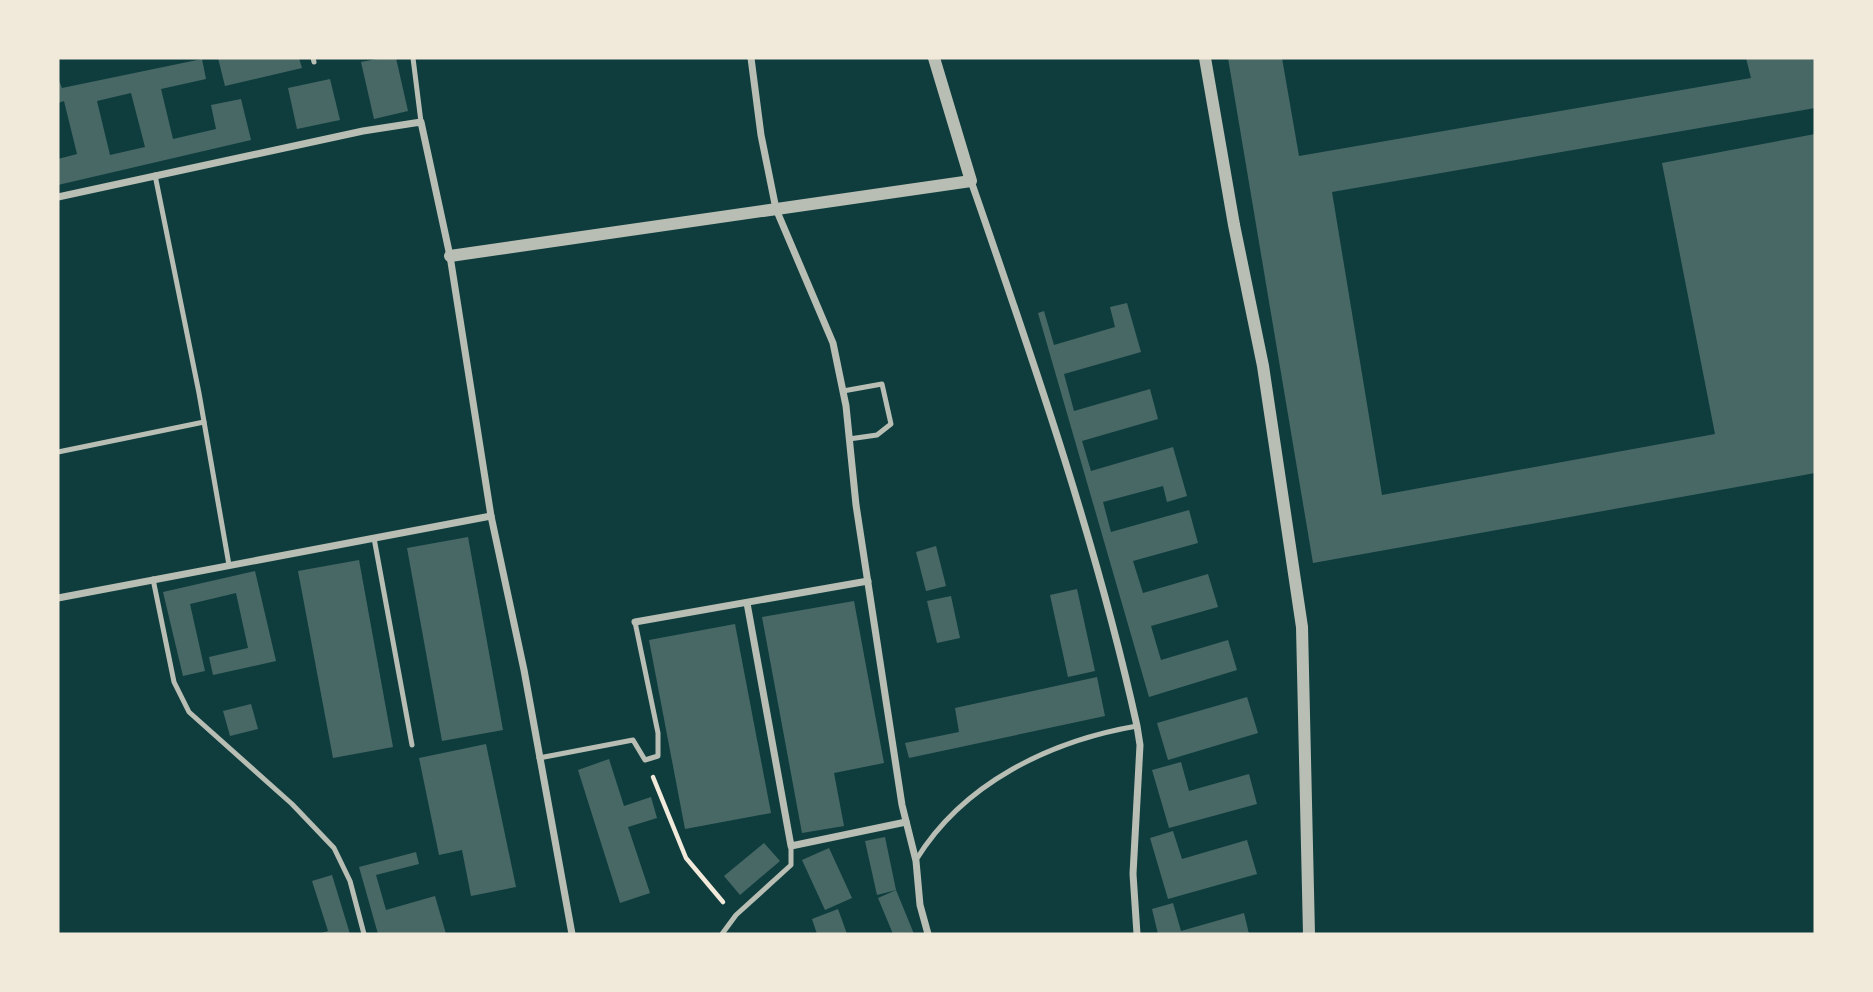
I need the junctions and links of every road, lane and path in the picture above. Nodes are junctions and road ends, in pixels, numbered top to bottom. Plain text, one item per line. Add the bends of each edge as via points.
1 (413, 58) edge
2 (751, 58) edge
3 (934, 58) edge
4 (1205, 58) edge
5 (421, 122) junction
6 (155, 175) junction
7 (971, 181) junction
8 (58, 197) edge
9 (776, 209) junction
10 (450, 256) junction
11 (843, 391) junction
12 (204, 422) junction
13 (849, 439) junction
14 (58, 453) edge
15 (491, 516) junction
16 (374, 538) junction
17 (229, 565) junction
18 (153, 579) junction
19 (868, 581) junction
20 (58, 598) edge
21 (747, 603) junction
22 (635, 622) joint
23 (1137, 726) junction
24 (412, 745) dead end
25 (539, 758) junction
26 (645, 760) junction
27 (906, 822) junction
28 (791, 846) junction
29 (916, 861) junction
30 (736, 915) junction
31 (364, 934) edge
32 (572, 934) edge
33 (722, 934) edge
34 (928, 934) edge
35 (1137, 934) edge
36 (1309, 934) edge

1 - 5 lane
2 - 9 street
3 - 7 street
4 - 36 street via 1262,366 1302,627
5 - 6 street
5 - 10 street
6 - 8 street
6 - 12 lane
7 - 9 street
7 - 23 street via 1064,456
9 - 10 street
9 - 11 street via 833,343
10 - 15 street
11 - 13 street
11 - 13 lane via 882,384 889,408 891,424 882,432
12 - 14 lane
12 - 17 lane
13 - 19 street
15 - 16 street
15 - 25 street
16 - 17 street
16 - 24 lane
17 - 18 street
18 - 20 street
18 - 31 lane via 174,682 190,712 334,848 350,881
19 - 21 street
19 - 27 street
21 - 22 street
21 - 28 street
22 - 26 lane via 658,733 658,756
23 - 29 lane via 1066,744 979,789 928,841
23 - 35 street via 1140,745 1133,874
25 - 26 lane via 633,740
25 - 32 street
26 - 30 path via 686,858
27 - 28 street
27 - 29 street
28 - 30 lane via 791,865
29 - 34 street
30 - 33 lane

